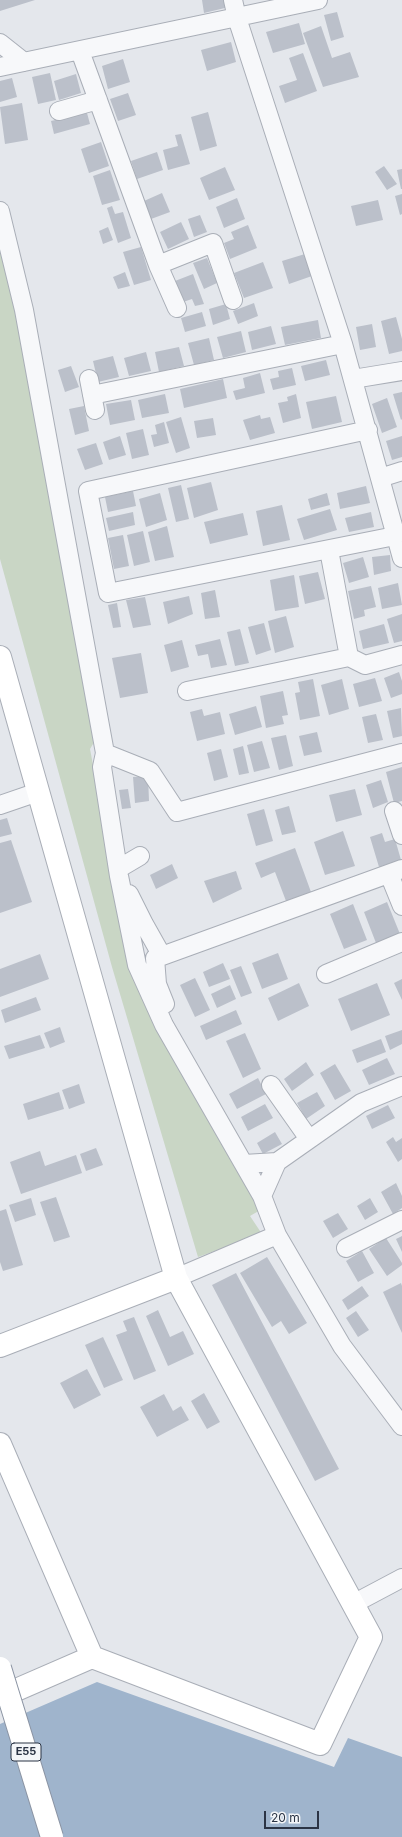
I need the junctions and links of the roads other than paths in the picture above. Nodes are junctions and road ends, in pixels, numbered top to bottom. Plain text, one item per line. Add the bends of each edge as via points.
1 (233, 0) edge
2 (318, 0) edge
3 (237, 18) junction
4 (0, 43) edge
5 (80, 51) junction
6 (24, 62) junction
7 (0, 67) edge
8 (98, 100) junction
9 (58, 111) dead end
10 (0, 211) edge
11 (158, 265) junction
12 (233, 300) dead end
13 (177, 308) dead end
14 (343, 344) junction
15 (402, 371) edge
16 (353, 379) junction
17 (92, 395) dead end
18 (368, 430) junction
19 (402, 471) edge
20 (380, 478) junction
21 (395, 536) junction
22 (329, 550) junction
23 (402, 556) edge
24 (402, 655) edge
25 (0, 658) edge
26 (349, 658) junction
27 (187, 691) dead end
28 (105, 753) junction
29 (402, 753) edge
30 (38, 792) junction
31 (0, 805) edge
32 (394, 811) dead end
33 (402, 835) edge
34 (140, 856) dead end
35 (119, 872) junction
36 (395, 872) edge
37 (402, 906) edge
38 (402, 942) edge
39 (159, 957) junction
40 (137, 965) junction
41 (326, 974) dead end
42 (169, 1024) junction
43 (271, 1085) dead end
44 (402, 1086) edge
45 (309, 1139) junction
46 (276, 1162) junction
47 (244, 1164) junction
48 (262, 1196) junction
49 (402, 1220) edge
50 (276, 1235) junction
51 (346, 1248) dead end
52 (176, 1278) junction
53 (0, 1346) edge
54 (402, 1426) edge
55 (0, 1444) edge
56 (402, 1578) edge
57 (353, 1604) junction
58 (92, 1657) junction
59 (0, 1668) edge
60 (0, 1696) edge
61 (52, 1837) edge

1 - 3 street
2 - 3 street
3 - 5 street
3 - 14 street
4 - 6 street
5 - 6 street
5 - 8 street
6 - 7 street
8 - 9 street
8 - 11 street
10 - 28 street via 24,310
11 - 12 street via 213,243
11 - 13 street
14 - 16 street
14 - 17 street
15 - 16 street
16 - 18 street
18 - 20 street
18 - 22 street via 88,491 108,594
19 - 20 street
20 - 21 street
21 - 22 street
21 - 23 street
22 - 26 street
24 - 26 street via 365,665
25 - 30 main road
26 - 27 street
28 - 29 street via 150,771 177,812
28 - 35 street via 102,767
30 - 31 street
30 - 52 main road
32 - 33 street
34 - 35 street
35 - 39 street
35 - 40 street
36 - 37 street
36 - 39 street
38 - 41 street
39 - 40 street
39 - 42 street via 157,984
40 - 42 street
42 - 47 street via 188,1066
43 - 45 street
44 - 45 street via 360,1103
45 - 46 street
46 - 47 street
46 - 48 street
47 - 48 street
48 - 50 street
49 - 51 street
50 - 52 street
50 - 54 street via 342,1346
52 - 53 main road
52 - 57 main road
55 - 58 main road
56 - 57 street
57 - 58 main road via 371,1637 320,1744
58 - 60 main road
59 - 61 main road, E55, bridge

